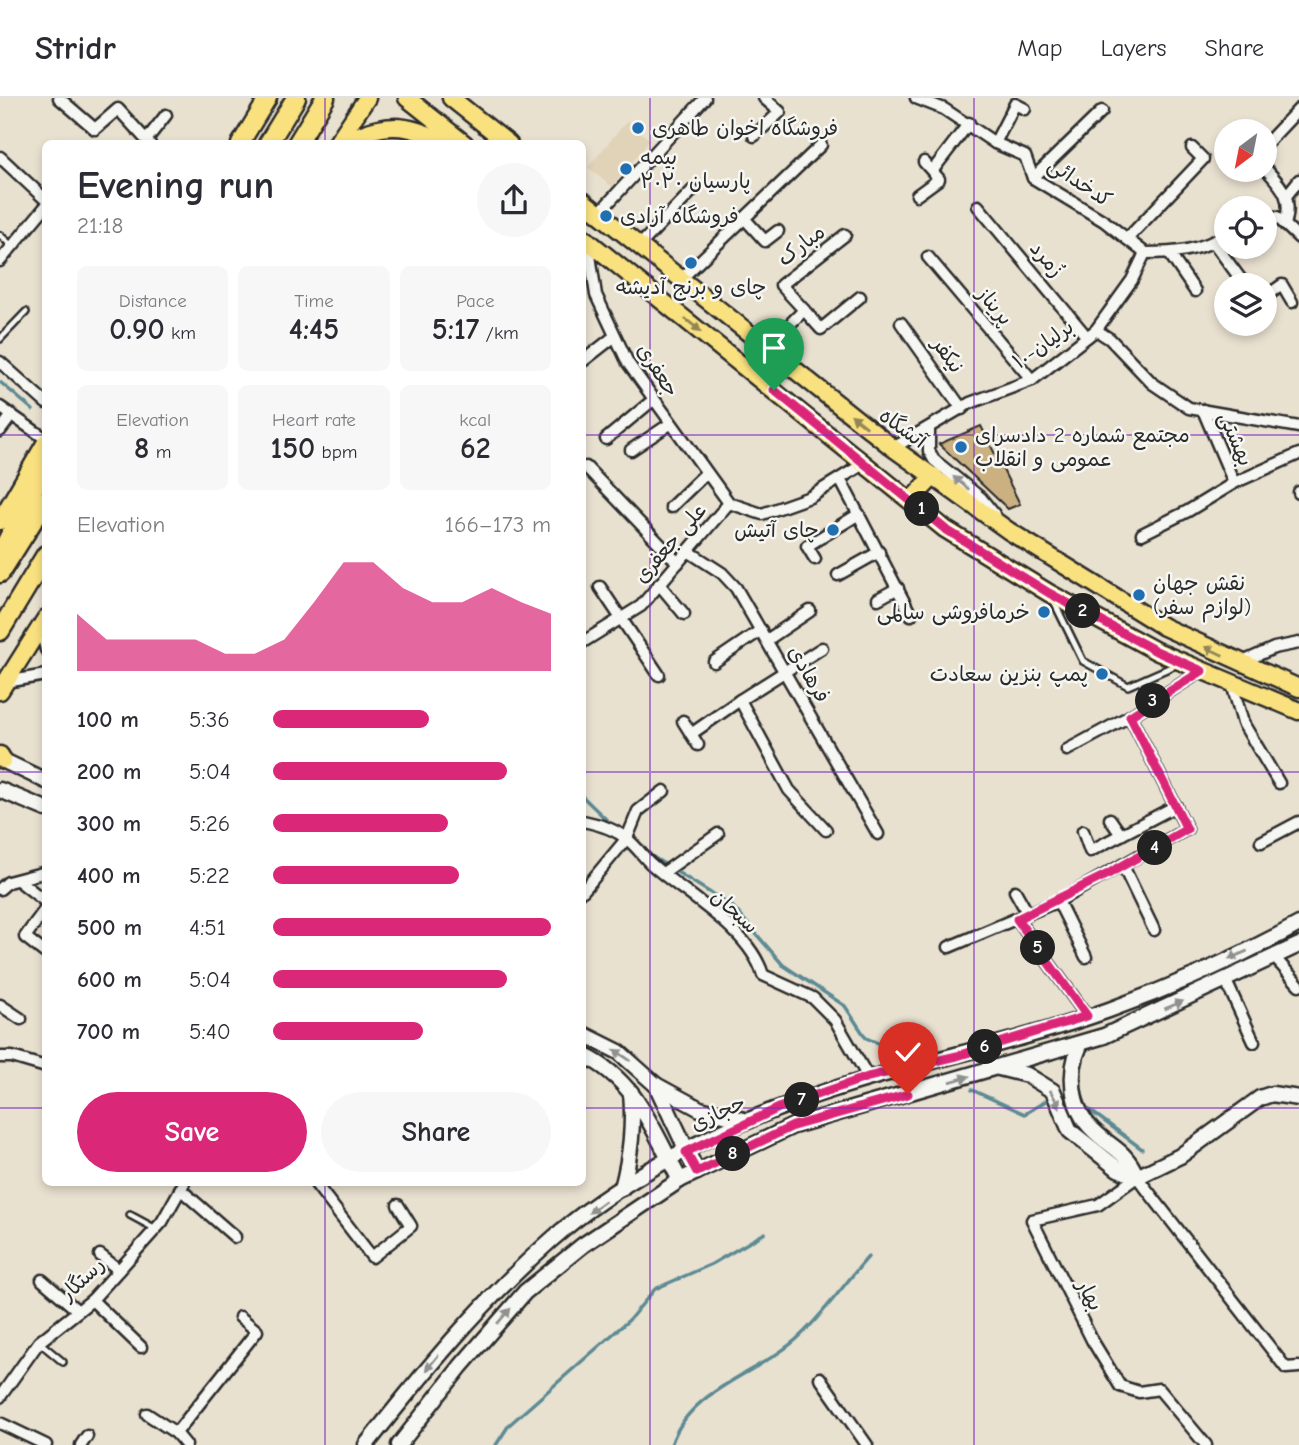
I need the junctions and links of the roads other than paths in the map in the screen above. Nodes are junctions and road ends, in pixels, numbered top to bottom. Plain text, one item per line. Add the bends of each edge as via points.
1 (59, 98) edge
2 (268, 98) edge
3 (296, 98) edge
4 (325, 98) edge
5 (407, 98) edge
6 (451, 98) edge
7 (469, 98) edge
8 (705, 98) edge
9 (764, 98) edge
10 (923, 100) edge
11 (360, 103) edge
12 (1025, 109) dead end
13 (1299, 109) edge
14 (1102, 111) dead end
15 (166, 115) dead end
16 (969, 123) junction
17 (1278, 131) edge
18 (754, 136) dead end
19 (147, 140) edge
20 (149, 140) edge
21 (242, 140) edge
22 (270, 140) edge
23 (299, 140) edge
24 (340, 140) edge
25 (346, 140) edge
26 (437, 140) edge
27 (460, 140) edge
28 (506, 140) edge
29 (507, 140) edge
30 (995, 143) junction
31 (821, 145) dead end
32 (1192, 148) dead end
33 (0, 157) edge
34 (924, 162) dead end
35 (933, 170) junction
36 (1033, 178) junction
37 (1299, 180) edge
38 (1277, 182) edge
39 (693, 190) dead end
40 (917, 195) dead end
41 (1287, 195) junction
42 (42, 196) edge
43 (586, 203) edge
44 (978, 206) dead end
45 (42, 210) edge
46 (599, 214) junction
47 (1277, 217) edge
48 (744, 218) junction
49 (1285, 225) junction
50 (778, 231) dead end
51 (0, 235) edge
52 (845, 235) dead end
53 (1299, 238) edge
54 (1127, 239) junction
55 (586, 240) edge
56 (1214, 243) edge
57 (586, 244) edge
58 (11, 245) junction
59 (640, 245) junction
60 (1145, 253) junction
61 (1169, 253) junction
62 (928, 257) dead end
63 (0, 261) edge
64 (681, 279) junction
65 (1277, 289) edge
66 (1195, 291) dead end
67 (860, 297) dead end
68 (1293, 302) dead end
69 (804, 310) junction
70 (26, 312) dead end
71 (901, 323) dead end
72 (1091, 333) junction
73 (615, 336) junction
74 (0, 339) edge
75 (767, 347) junction
76 (586, 359) edge
77 (0, 362) edge
78 (1032, 380) junction
79 (42, 399) edge
80 (653, 400) junction
81 (0, 407) edge
82 (962, 409) junction
83 (1203, 410) junction
84 (12, 415) junction
85 (670, 424) junction
86 (1299, 427) edge
87 (929, 428) junction
88 (0, 431) edge
89 (42, 437) edge
90 (606, 439) dead end
91 (42, 447) edge
92 (893, 448) junction
93 (631, 450) dead end
94 (1299, 454) edge
95 (865, 463) junction
96 (586, 467) dead end
97 (42, 472) edge
98 (706, 473) junction
99 (934, 476) junction
100 (840, 479) junction
101 (1234, 483) junction
102 (911, 500) junction
103 (729, 503) junction
104 (42, 506) edge
105 (671, 507) dead end
106 (859, 514) junction
107 (0, 521) edge
108 (1009, 531) junction
109 (1142, 534) dead end
110 (688, 551) junction
111 (879, 552) junction
112 (0, 555) edge
113 (814, 559) dead end
114 (42, 561) edge
115 (678, 563) junction
116 (42, 569) edge
117 (0, 573) edge
118 (838, 575) dead end
119 (659, 584) junction
120 (600, 587) dead end
121 (898, 588) junction
122 (1049, 593) junction
123 (878, 599) dead end
124 (18, 600) junction
125 (810, 611) dead end
126 (684, 614) dead end
127 (911, 615) dead end
128 (623, 617) junction
129 (42, 624) edge
130 (761, 630) junction
131 (0, 631) edge
132 (586, 640) edge
133 (767, 640) junction
134 (1299, 643) edge
135 (822, 648) dead end
136 (714, 662) dead end
137 (1181, 662) junction
138 (1240, 663) junction
139 (785, 670) junction
140 (1202, 671) junction
141 (659, 675) dead end
142 (42, 676) edge
143 (1232, 684) junction
144 (3, 686) edge
145 (1299, 688) edge
146 (740, 700) junction
147 (1299, 711) edge
148 (1130, 716) junction
149 (683, 721) dead end
150 (691, 734) junction
151 (698, 745) dead end
152 (1067, 750) dead end
153 (1, 758) edge
154 (42, 779) edge
155 (1279, 783) dead end
156 (0, 790) edge
157 (664, 791) dead end
158 (1176, 806) junction
159 (42, 807) edge
160 (1110, 819) dead end
161 (586, 822) edge
162 (1299, 822) edge
163 (826, 830) dead end
164 (1083, 831) dead end
165 (718, 834) dead end
166 (878, 834) dead end
167 (1121, 835) junction
168 (627, 838) junction
169 (1261, 842) dead end
170 (1123, 866) junction
171 (42, 873) edge
172 (663, 873) junction
173 (18, 880) junction
174 (586, 887) edge
175 (0, 889) edge
176 (1014, 891) dead end
177 (42, 899) edge
178 (1058, 901) junction
179 (42, 914) edge
180 (1028, 914) junction
181 (1017, 919) junction
182 (1299, 924) edge
183 (1154, 930) dead end
184 (1299, 945) edge
185 (949, 947) dead end
186 (42, 950) edge
187 (1086, 957) dead end
188 (1275, 958) junction
189 (1226, 981) junction
190 (1299, 985) edge
191 (0, 1005) edge
192 (1087, 1016) junction
193 (21, 1019) dead end
194 (586, 1036) edge
195 (1254, 1042) dead end
196 (1080, 1045) junction
197 (586, 1056) edge
198 (0, 1057) edge
199 (42, 1066) edge
200 (998, 1068) junction
201 (868, 1077) junction
202 (656, 1085) junction
203 (630, 1091) junction
204 (1299, 1098) edge
205 (748, 1121) junction
206 (686, 1152) junction
207 (669, 1160) junction
208 (697, 1172) junction
209 (1137, 1177) junction
210 (680, 1180) junction
211 (182, 1186) edge
212 (318, 1187) edge
213 (622, 1188) junction
214 (398, 1205) dead end
215 (130, 1215) dead end
216 (156, 1229) junction
217 (235, 1237) dead end
218 (100, 1255) dead end
219 (119, 1270) junction
220 (42, 1280) dead end
221 (92, 1300) junction
222 (78, 1311) junction
223 (240, 1317) dead end
224 (39, 1342) junction
225 (141, 1348) dead end
226 (63, 1362) dead end
227 (1299, 1367) edge
228 (820, 1378) dead end
229 (0, 1397) edge
230 (393, 1411) junction
231 (146, 1414) dead end
232 (0, 1423) edge
233 (176, 1433) junction
234 (400, 1444) edge
235 (46, 1445) edge
236 (186, 1445) edge
237 (366, 1445) edge
238 (867, 1445) edge
239 (1206, 1445) edge

1 - 19 street via 95,130 118,109
2 - 21 main road
3 - 22 highway
4 - 23 highway
5 - 27 main road
6 - 28 main road
7 - 29 main road
8 - 46 street
9 - 18 street via 780,111
10 - 16 street, کدخدائی
11 - 24 main road
12 - 30 street via 1015,104
13 - 17 street
14 - 36 street
15 - 20 street
16 - 30 street, کدخدائی
16 - 35 street
25 - 26 main road via 369,128 387,126 409,127
30 - 36 street, کدخدائی via 1025,156
31 - 48 street
32 - 54 street via 1203,159
33 - 42 street
34 - 35 street
35 - 40 street via 939,179
36 - 54 street, کدخدائی
37 - 41 street
38 - 41 street
39 - 59 street
41 - 49 street via 1290,209
43 - 46 main road, آتشگاه
44 - 72 street, زُمرد
45 - 58 street
46 - 59 main road, آتشگاه
47 - 49 street
48 - 50 street via 765,241
48 - 64 street
49 - 53 street
51 - 58 lane
52 - 69 street, مبارک via 781,285
54 - 60 street, کدخدائی
55 -> 95 main road
56 - 61 street
57 - 73 street, جعفری via 596,295
58 - 63 street
59 - 64 main road, آتشگاه
60 - 61 street
60 - 72 street, ۱۰-برلیان via 1132,280
61 - 66 street
62 - 78 street, پریناز
64 - 75 main road, آتشگاه
65 - 68 street via 1282,285
67 - 69 street via 821,329
69 - 75 street
70 - 74 lane
71 - 82 street, نیکفر
72 - 78 street, ۱۰-برلیان
72 - 83 street, زُمرد via 1110,339 1152,383 1189,408
73 - 76 street
73 - 80 street, جعفری
92 -> 75 main road, آتشگاه
77 - 79 street
78 - 82 street, ۱۰-برلیان
80 - 85 street, جعفری
80 - 90 street
81 - 84 street
82 - 87 street, ۱۰-برلیان
83 - 86 street, زُمرد
83 - 101 street, بهشتی
84 - 88 street
84 - 89 street
85 - 93 street
85 - 98 street, جعفری
87 - 92 street, ۱۰-برلیان
108 -> 87 street via 981,498 934,460 929,451
91 - 107 main road
92 - 99 main road, آتشگاه
94 - 101 street
95 - 100 street, علی جعفری
95 - 102 main road
96 - 115 street
97 - 112 highway
98 - 103 street, جعفری
98 - 105 street
99 - 102 main road
99 - 108 main road, آتشگاه
100 - 103 street, علی جعفری via 810,497 762,514
100 - 106 street
101 - 109 street
102 - 122 main road via 945,529
103 - 110 street, علی جعفری
104 - 117 highway
106 - 111 street
106 - 113 street via 807,546
138 -> 108 main road, آتشگاه via 1164,627
110 - 115 street, علی جعفری
110 - 130 street, فرهادی via 736,588
111 - 118 street
111 - 121 street
114 - 124 highway
115 - 119 street, علی جعفری
116 - 124 highway
119 - 126 street
119 - 128 street, علی جعفری via 641,606
120 - 128 street
121 - 123 street
121 - 127 street
122 - 137 main road
122 - 137 lane via 1083,661 1128,686
124 - 131 highway
125 - 133 street
128 - 132 street, علی جعفری
128 - 141 street
129 - 144 main road
130 - 133 street, فرهادی
130 - 136 street
133 - 139 street, فرهادی
134 - 138 street
135 - 139 street
137 - 140 main road
138 - 145 main road, آتشگاه
139 - 146 street
139 - 166 street, فرهادی
140 - 143 main road
140 - 148 street
142 - 144 street
143 - 147 main road
143 - 155 street via 1243,723
146 - 150 street
146 - 163 street via 789,790
148 - 152 street
148 - 158 street
149 - 150 street
150 - 151 street
153 - 154 main road
156 - 159 main road
157 - 168 street via 638,811
158 - 167 street
158 - 170 street via 1187,829
160 - 167 street
161 - 168 street, سبحان
162 - 169 street
164 - 167 street via 1090,851
165 - 172 street
168 - 172 street, سبحان
168 - 174 street
170 - 178 street
170 - 183 street
171 - 173 street
172 - 201 street, سبحان via 737,933 759,961 763,975 813,998 835,1020
173 - 175 street
173 - 177 street
176 - 180 street
178 - 180 street
178 - 187 street
179 - 186 street via 25,937
180 - 181 street
181 - 185 street
181 - 192 street
182 -> 192 main road, حجازی via 1260,945
184 - 188 main road, حجازی
188 - 189 main road, حجازی
188 - 190 street
189 - 195 street
196 -> 189 main road, حجازی
191 - 193 street
192 - 201 main road, حجازی via 957,1056
202 -> 194 main road via 619,1052
196 - 200 main road, حجازی
196 - 209 main road via 1073,1062 1074,1101 1091,1129 1129,1158
197 - 203 main road via 602,1064
198 - 199 street
208 -> 200 main road, حجازی via 793,1126
200 -> 209 main road via 1027,1074 1053,1091 1070,1131 1118,1169
201 - 205 main road, حجازی
202 - 205 main road via 699,1109
202 - 206 main road
203 - 207 main road via 648,1114
203 - 213 main road via 634,1124
204 - 209 main road via 1272,1094 1260,1098 1180,1156
205 - 206 main road, حجازی
206 - 207 main road, حجازی
206 - 208 main road
207 - 210 main road
207 - 213 main road, حجازی
208 - 210 main road, حجازی
209 - 227 street via 1286,1368
209 - 239 street, بهار via 1098,1205 1032,1220 1120,1386 1139,1392 1159,1389
234 -> 210 main road, حجازی via 525,1292 583,1245
211 - 216 street, رستگار
211 - 217 street
212 - 214 street via 372,1257 411,1226
213 -> 230 main road, حجازی via 542,1249 459,1329
215 - 216 lane
216 - 219 street, رستگار
218 - 219 street
219 - 221 street, رستگار
220 - 222 street
221 - 222 street, رستگار
221 - 225 street
222 - 224 street, رستگار
223 - 233 street via 257,1331
224 - 226 lane
224 - 229 street, رستگار
228 - 238 street
230 - 234 main road via 386,1436
230 - 237 main road, حجازی
231 - 233 street
232 - 235 street
233 - 236 street

